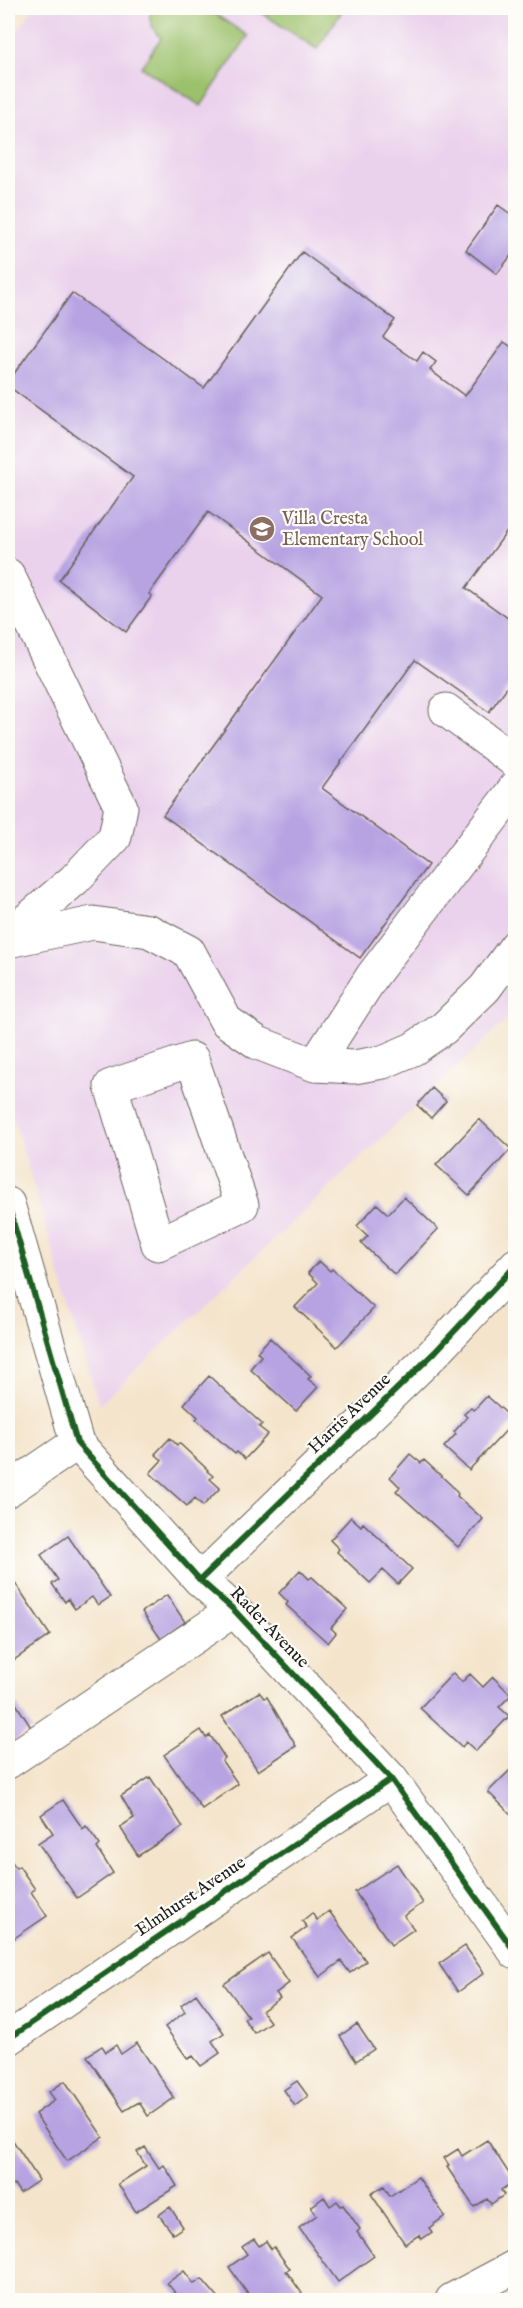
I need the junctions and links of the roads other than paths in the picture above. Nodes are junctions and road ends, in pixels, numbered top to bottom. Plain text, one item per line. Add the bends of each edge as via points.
1 (8, 575) edge
2 (447, 710) dead end
3 (516, 762) edge
4 (516, 787) edge
5 (8, 936) edge
6 (8, 941) edge
7 (516, 946) edge
8 (225, 1021) junction
9 (192, 1059) junction
10 (315, 1065) junction
11 (8, 1206) edge
12 (516, 1265) edge
13 (77, 1443) junction
14 (8, 1490) edge
15 (200, 1580) junction
16 (234, 1610) junction
17 (8, 1762) edge
18 (391, 1779) junction
19 (516, 1953) edge
20 (8, 2038) edge
21 (516, 2266) edge
22 (452, 2301) edge

1 - 5 street via 121,807 115,837 74,880
2 - 3 street
4 - 10 street via 373,975
6 - 8 street via 93,922 149,931 189,952
7 - 10 street via 485,988 444,1028 413,1049 383,1062 354,1067
8 - 9 street
8 - 10 street via 258,1043
9 - 9 street via 111,1086 158,1244 242,1205
11 - 13 street, Rader Avenue
12 - 15 street, Harris Avenue via 435,1352
13 - 14 street
13 - 15 street, Rader Avenue
15 - 16 street, Rader Avenue
16 - 17 street
16 - 18 street, Rader Avenue
18 - 19 street, Rader Avenue
18 - 20 street, Elmhurst Avenue
21 - 22 street

